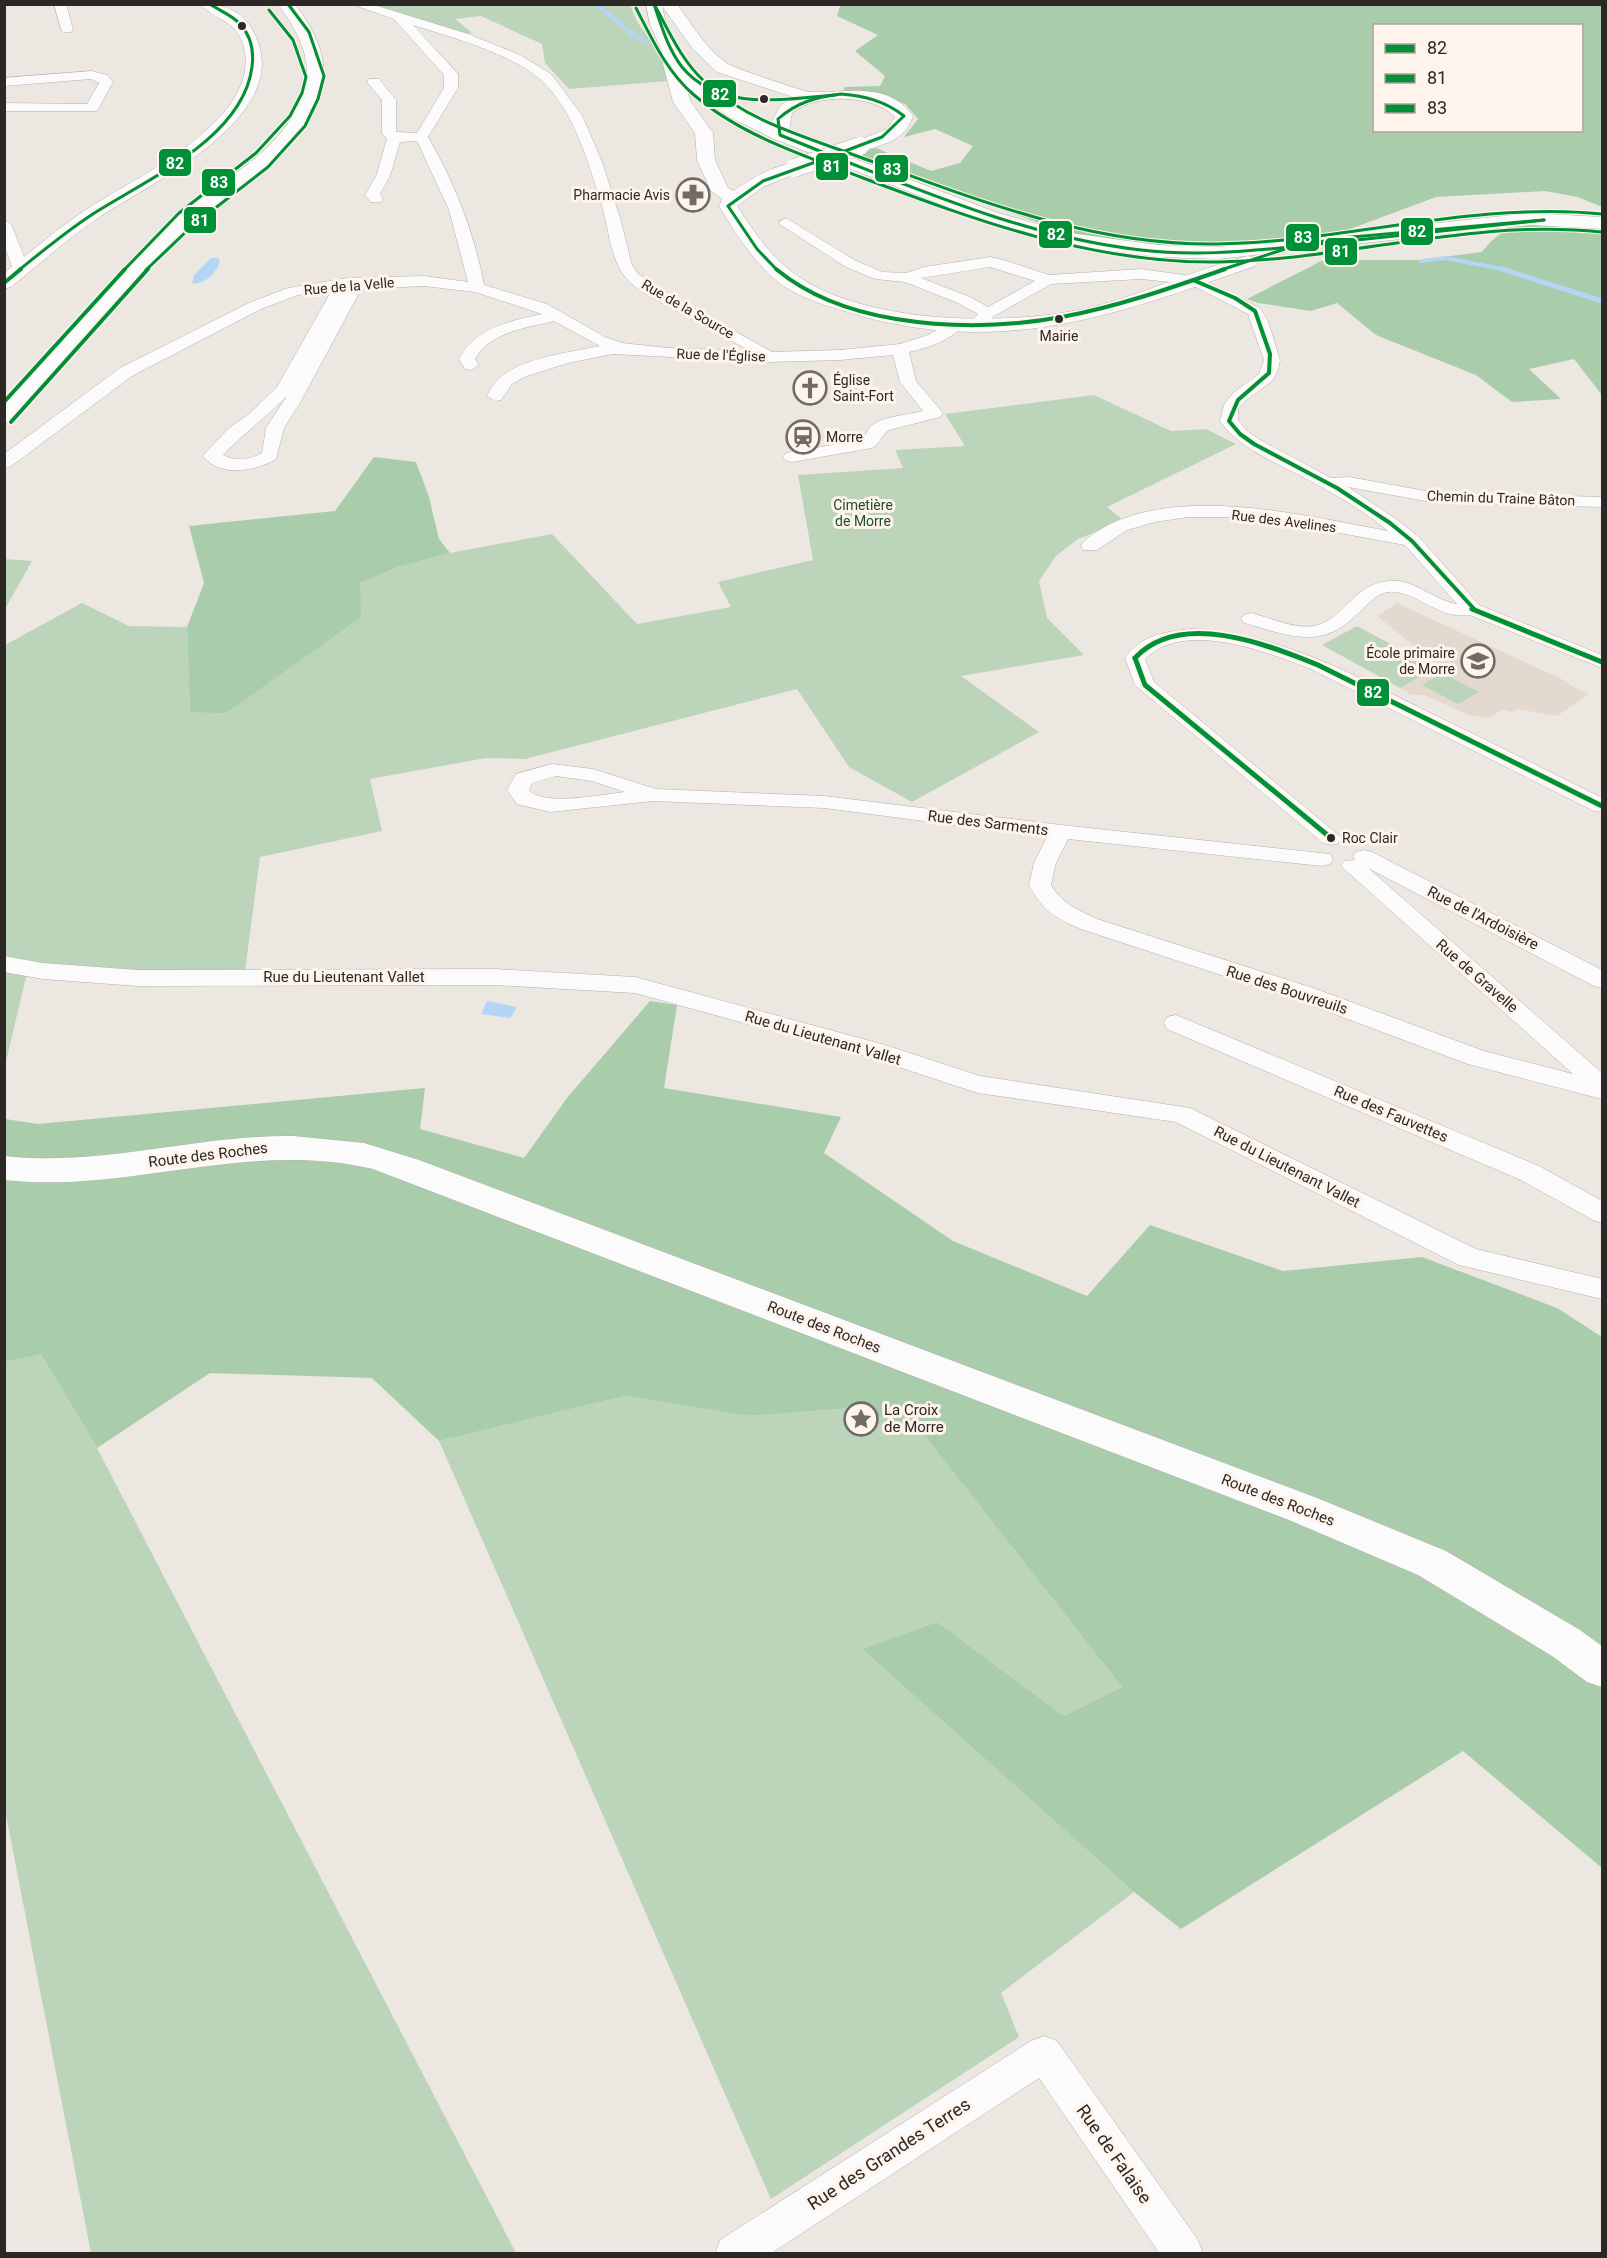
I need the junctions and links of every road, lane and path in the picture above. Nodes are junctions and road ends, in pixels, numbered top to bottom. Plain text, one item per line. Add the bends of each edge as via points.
1 (60, 4) edge
2 (209, 4) edge
3 (276, 4) edge
4 (286, 4) edge
5 (357, 4) edge
6 (645, 4) edge
7 (664, 6) edge
8 (397, 16) junction
9 (67, 30) dead end
10 (669, 52) junction
11 (683, 72) junction
12 (315, 77) junction
13 (4, 82) edge
14 (374, 82) dead end
15 (802, 99) junction
16 (4, 107) edge
17 (780, 135) junction
18 (421, 137) junction
19 (394, 138) junction
20 (734, 198) junction
21 (376, 199) dead end
22 (786, 222) dead end
23 (1602, 223) edge
24 (4, 224) edge
25 (1299, 245) junction
26 (21, 269) junction
27 (907, 278) junction
28 (1048, 280) junction
29 (1193, 280) junction
30 (4, 283) edge
31 (348, 283) junction
32 (477, 288) junction
33 (558, 315) junction
34 (972, 322) junction
35 (620, 348) junction
36 (900, 350) junction
37 (313, 351) junction
38 (768, 357) junction
39 (469, 362) dead end
40 (495, 396) dead end
41 (4, 416) edge
42 (792, 457) dead end
43 (4, 463) edge
44 (1329, 484) junction
45 (1602, 502) edge
46 (1412, 541) junction
47 (1090, 546) dead end
48 (1473, 609) junction
49 (1251, 619) dead end
50 (1602, 662) edge
51 (653, 795) junction
52 (1602, 806) edge
53 (1061, 832) junction
54 (1324, 847) junction
55 (1358, 861) junction
56 (4, 964) edge
57 (1602, 980) edge
58 (1176, 1023) dead end
59 (1602, 1088) edge
60 (4, 1168) edge
61 (1602, 1213) edge
62 (1602, 1288) edge
63 (1602, 1669) edge
64 (1044, 2054) joint
65 (734, 2253) edge
66 (1184, 2253) edge

1 - 9 street
2 - 26 street via 238,22 248,36 256,65 244,98 223,124 189,152 92,214
3 - 12 street via 301,36
4 - 12 street via 313,45
5 - 8 street, Rue de la Source
6 - 10 street
7 - 10 street
7 - 15 street via 723,68 787,88
8 - 18 street via 451,74 451,88
8 - 38 street, Rue de la Source via 464,37 515,58 546,77 575,115 596,162 624,266 659,296
10 - 11 street
10 - 20 street via 682,102 704,133 706,160 720,191
11 - 15 street via 714,92 734,98
11 - 17 street via 737,114
12 - 41 street via 304,109 273,150 185,220 151,253
13 - 16 street via 92,75 106,82 92,108
14 - 19 street via 389,100 389,133
15 - 17 street via 778,118
15 - 20 street, bridge via 866,96 899,109 904,116 903,124 894,132 860,146 756,183
17 - 25 street via 991,217 1068,239 1189,253
18 - 19 street
18 - 32 street via 456,205
19 - 21 street via 383,176 372,195
20 - 34 street via 728,206 762,256 806,290 894,318
22 - 27 street via 851,264 880,276
23 - 25 street via 1531,219
24 - 26 street
25 - 29 street
26 - 30 street
27 - 28 street via 990,262
27 - 34 street via 964,300
28 - 29 street via 1141,274
28 - 34 street, Rue de l'Église
29 - 34 street via 1079,316 1036,323
29 - 44 street via 1254,311 1272,360 1266,377 1230,409 1229,421 1254,444
31 - 32 street, Rue de la Velle via 424,281
31 - 37 street via 338,292
31 - 43 street, Rue de la Velle via 294,291 255,306 126,372
32 - 33 street, Rue de la Velle
33 - 35 street, Rue de la Velle
33 - 39 street via 494,334 475,345 469,352
34 - 36 street, Rue de l'Église
35 - 38 street, Rue de l'Église
35 - 40 street, Rue de l'Église via 526,370 510,377
36 - 38 street, Rue de l'Église via 830,357
36 - 42 street via 908,382 934,413 883,426 866,444
37 - 37 street via 278,397 212,456 220,463 249,465 270,455 275,428
44 - 45 street, Chemin du Traine Bâton via 1349,482 1440,498
44 - 46 street
46 - 47 street, Rue des Avelines via 1288,519 1188,513 1153,515 1119,526
46 - 48 street
48 - 49 street via 1457,612 1390,586 1375,590 1334,626 1321,631
48 - 50 street
51 - 51 street, Rue des Sarments via 624,784 555,770 524,779 518,790 525,799 550,805
51 - 53 street, Rue des Sarments via 824,802
52 - 54 street via 1279,649 1247,640 1199,636 1151,643 1135,658 1145,685 1294,809
53 - 54 street, Rue des Sarments
53 - 59 street, Rue des Bouvreuils via 1040,885 1062,912 1477,1058
54 - 55 street, Rue des Sarments via 1339,866
55 - 57 street, Rue de l'Ardoisière
55 - 59 street, Rue de Gravelle
56 - 62 street, Rue du Lieutenant Vallet via 138,978 494,977 635,985 876,1051 978,1084 1181,1114 1469,1258
58 - 61 street, Rue des Fauvettes via 1530,1173
60 - 63 street, Route des Roches via 29,1172 96,1170 223,1150 290,1146 365,1155 1303,1509 1432,1563 1566,1642
64 - 65 street, Rue des Grandes Terres
64 - 66 street, Rue de Falaise

